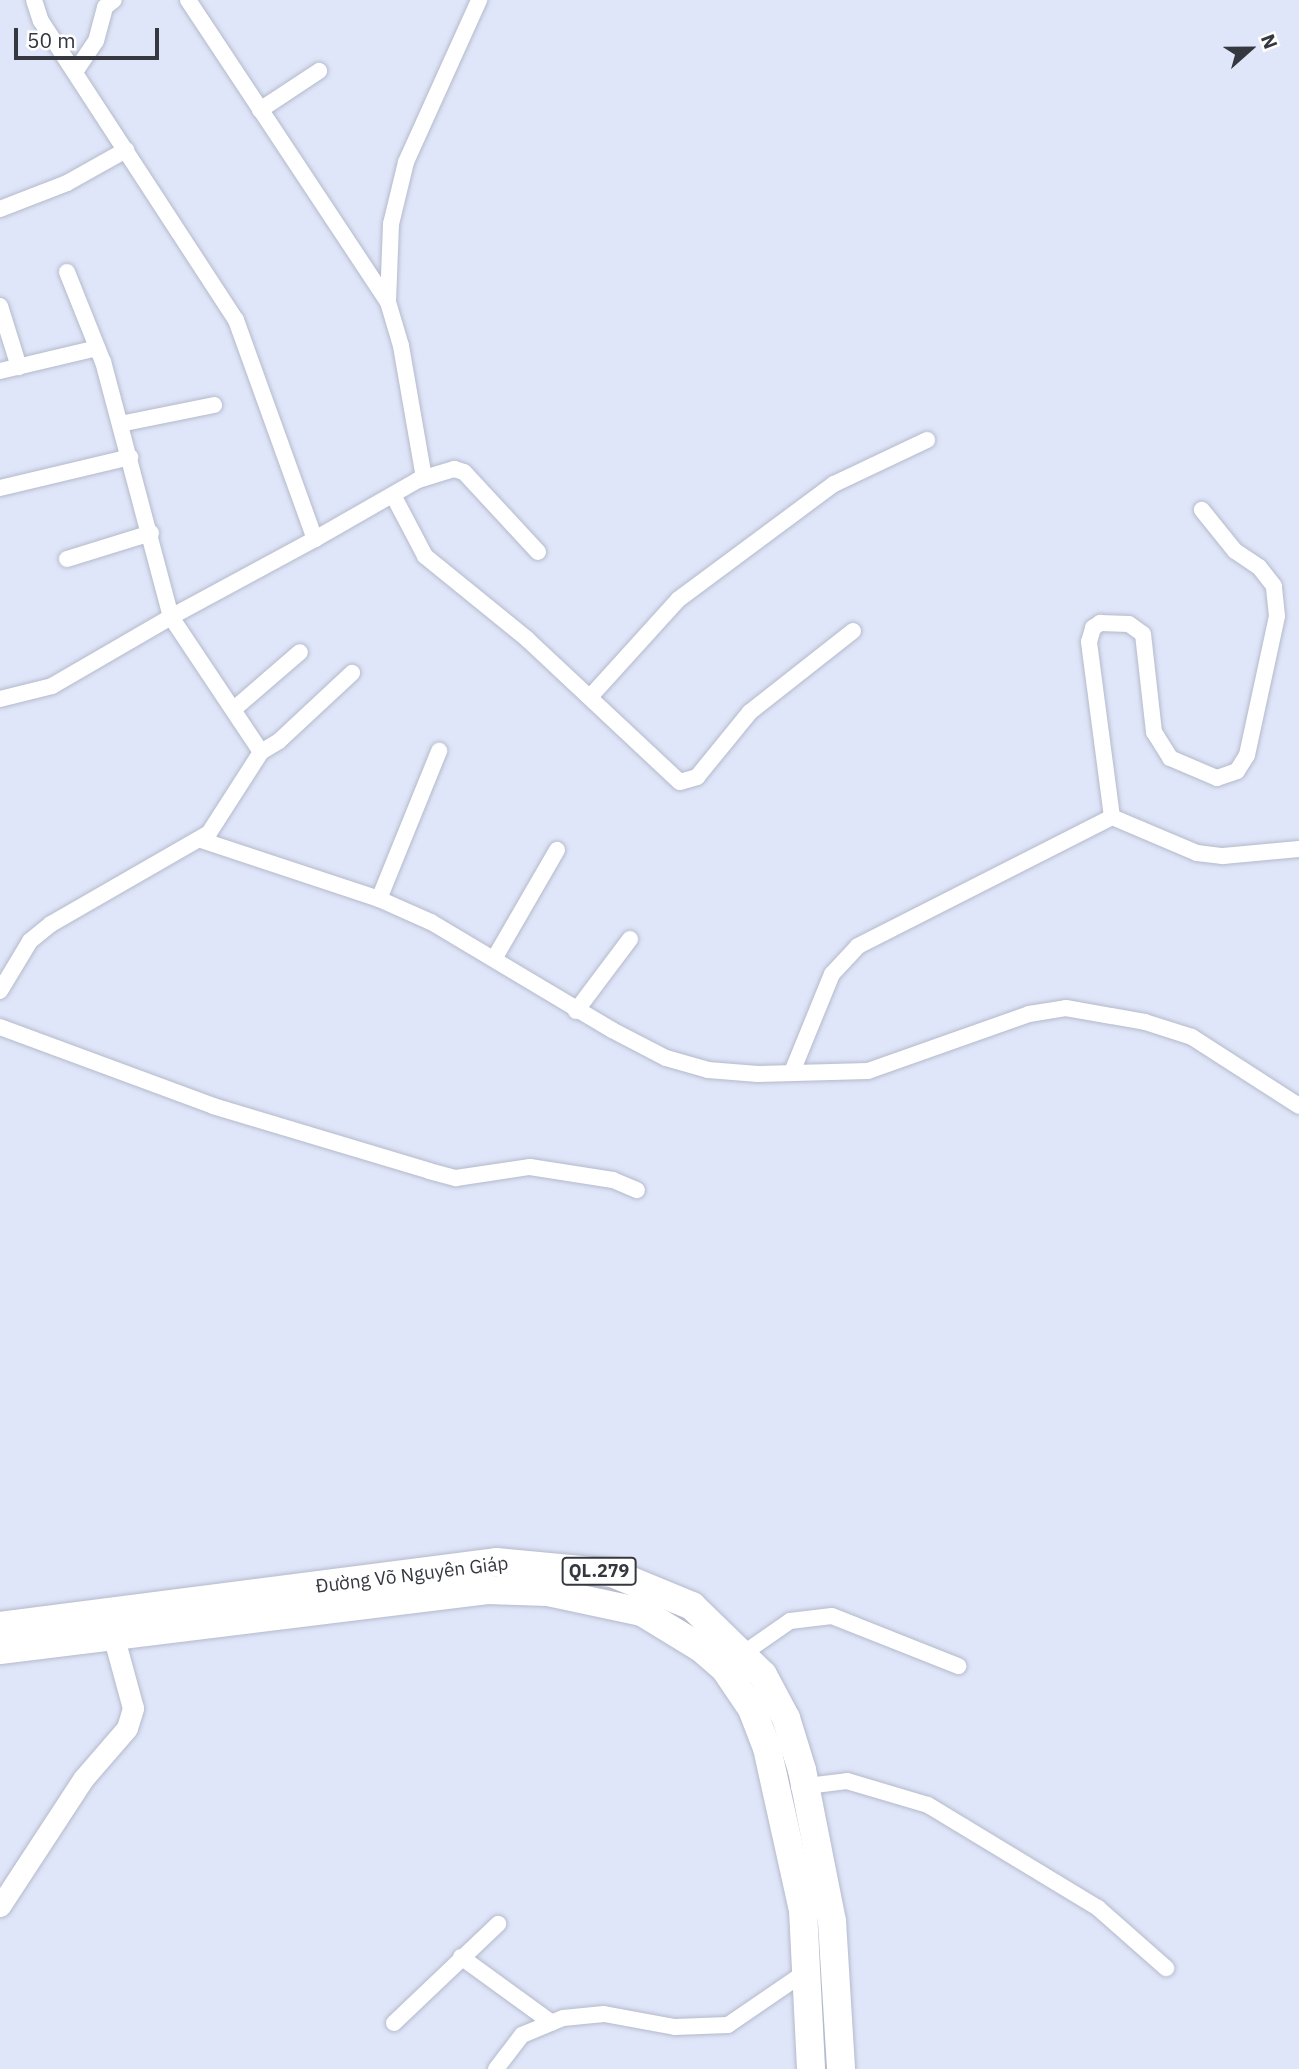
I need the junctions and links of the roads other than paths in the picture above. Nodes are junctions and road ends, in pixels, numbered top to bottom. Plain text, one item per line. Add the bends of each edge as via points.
1 (34, 0) edge
2 (114, 0) edge
3 (188, 0) edge
4 (479, 0) edge
5 (319, 71) dead end
6 (75, 72) junction
7 (260, 110) junction
8 (126, 150) junction
9 (0, 209) edge
10 (67, 272) dead end
11 (388, 302) junction
12 (0, 306) edge
13 (97, 348) junction
14 (19, 367) junction
15 (0, 371) edge
16 (214, 405) dead end
17 (120, 424) junction
18 (927, 440) dead end
19 (130, 457) junction
20 (424, 478) junction
21 (0, 488) edge
22 (393, 495) junction
23 (1202, 510) dead end
24 (150, 533) junction
25 (315, 539) junction
26 (538, 552) dead end
27 (67, 558) dead end
28 (171, 617) junction
29 (853, 631) dead end
30 (300, 652) dead end
31 (352, 673) dead end
32 (590, 697) junction
33 (0, 699) edge
34 (233, 709) junction
35 (439, 751) dead end
36 (261, 752) junction
37 (1112, 817) junction
38 (201, 840) junction
39 (1299, 849) edge
40 (557, 850) dead end
41 (379, 899) junction
42 (630, 939) dead end
43 (494, 959) junction
44 (0, 990) edge
45 (576, 1011) junction
46 (0, 1027) edge
47 (792, 1072) junction
48 (1299, 1106) edge
49 (637, 1190) dead end
50 (110, 1624) junction
51 (0, 1626) edge
52 (0, 1650) edge
53 (744, 1653) junction
54 (958, 1666) dead end
55 (792, 1788) junction
56 (0, 1906) edge
57 (498, 1924) dead end
58 (461, 1957) junction
59 (834, 1957) junction
60 (1166, 1968) dead end
61 (808, 1970) junction
62 (394, 2023) dead end
63 (552, 2023) junction
64 (496, 2069) edge
65 (811, 2069) edge
66 (841, 2069) edge

1 - 6 street via 41,21
2 - 6 street via 105,7 96,41
3 - 7 street
4 - 11 street via 406,162 391,223
5 - 7 street
6 - 8 street
7 - 11 street
8 - 9 street via 67,183
8 - 25 street via 236,320
10 - 13 street
11 - 20 street via 401,346
12 - 14 street
13 - 14 street
13 - 17 street
14 - 15 street
16 - 17 street
17 - 19 street
18 - 32 street via 834,484 679,599
19 - 21 street
19 - 24 street
20 - 22 street
20 - 26 street via 464,472
22 - 25 street
22 - 32 street via 425,556
23 - 37 street via 1235,551 1259,567 1274,586 1277,617 1247,755 1237,771 1216,778 1170,758 1154,732 1143,634 1129,624 1100,623 1093,628 1089,642
24 - 27 street
24 - 28 street
25 - 28 street
28 - 33 street via 52,686
28 - 34 street
29 - 32 street via 750,712 688,782 672,778
30 - 34 street
31 - 36 street
34 - 36 street
35 - 41 street
36 - 38 street
37 - 39 street via 1197,853 1223,856
37 - 47 street via 858,946 832,974
38 - 41 street
38 - 44 street via 51,924 30,941
40 - 43 street
41 - 43 street via 431,922
42 - 45 street
43 - 45 street
45 - 47 street via 666,1058 708,1070
46 - 49 street via 213,1106 456,1178 530,1167 614,1180
47 - 48 street via 884,1068 1030,1014 1066,1008 1145,1022 1192,1037
50 - 51 highway, Đường Võ Nguyên Giáp / QL.279
50 - 52 highway, Đường Võ Nguyên Giáp / QL.279
50 - 53 highway, Đường Võ Nguyên Giáp / QL.279 via 496,1562 612,1573 654,1587 692,1606
50 - 55 highway, Đường Võ Nguyên Giáp / QL.279 via 486,1590 548,1592 642,1612 701,1648 725,1669 752,1709
50 - 56 street via 133,1708 127,1728 83,1779
53 - 54 street via 790,1621 832,1616
53 - 55 highway, Đường Võ Nguyên Giáp / QL.279 via 763,1675 786,1718
55 - 59 highway, Đường Võ Nguyên Giáp / QL.279
55 - 60 street via 847,1781 928,1805 1098,1909
55 - 61 highway, Đường Võ Nguyên Giáp / QL.279
57 - 58 street
58 - 62 street
58 - 63 street
59 - 61 street
59 - 66 highway, Đường Võ Nguyên Giáp / QL.279
61 - 63 street via 728,2025 675,2027 604,2014
61 - 65 highway, Đường Võ Nguyên Giáp / QL.279
63 - 64 street via 522,2035

